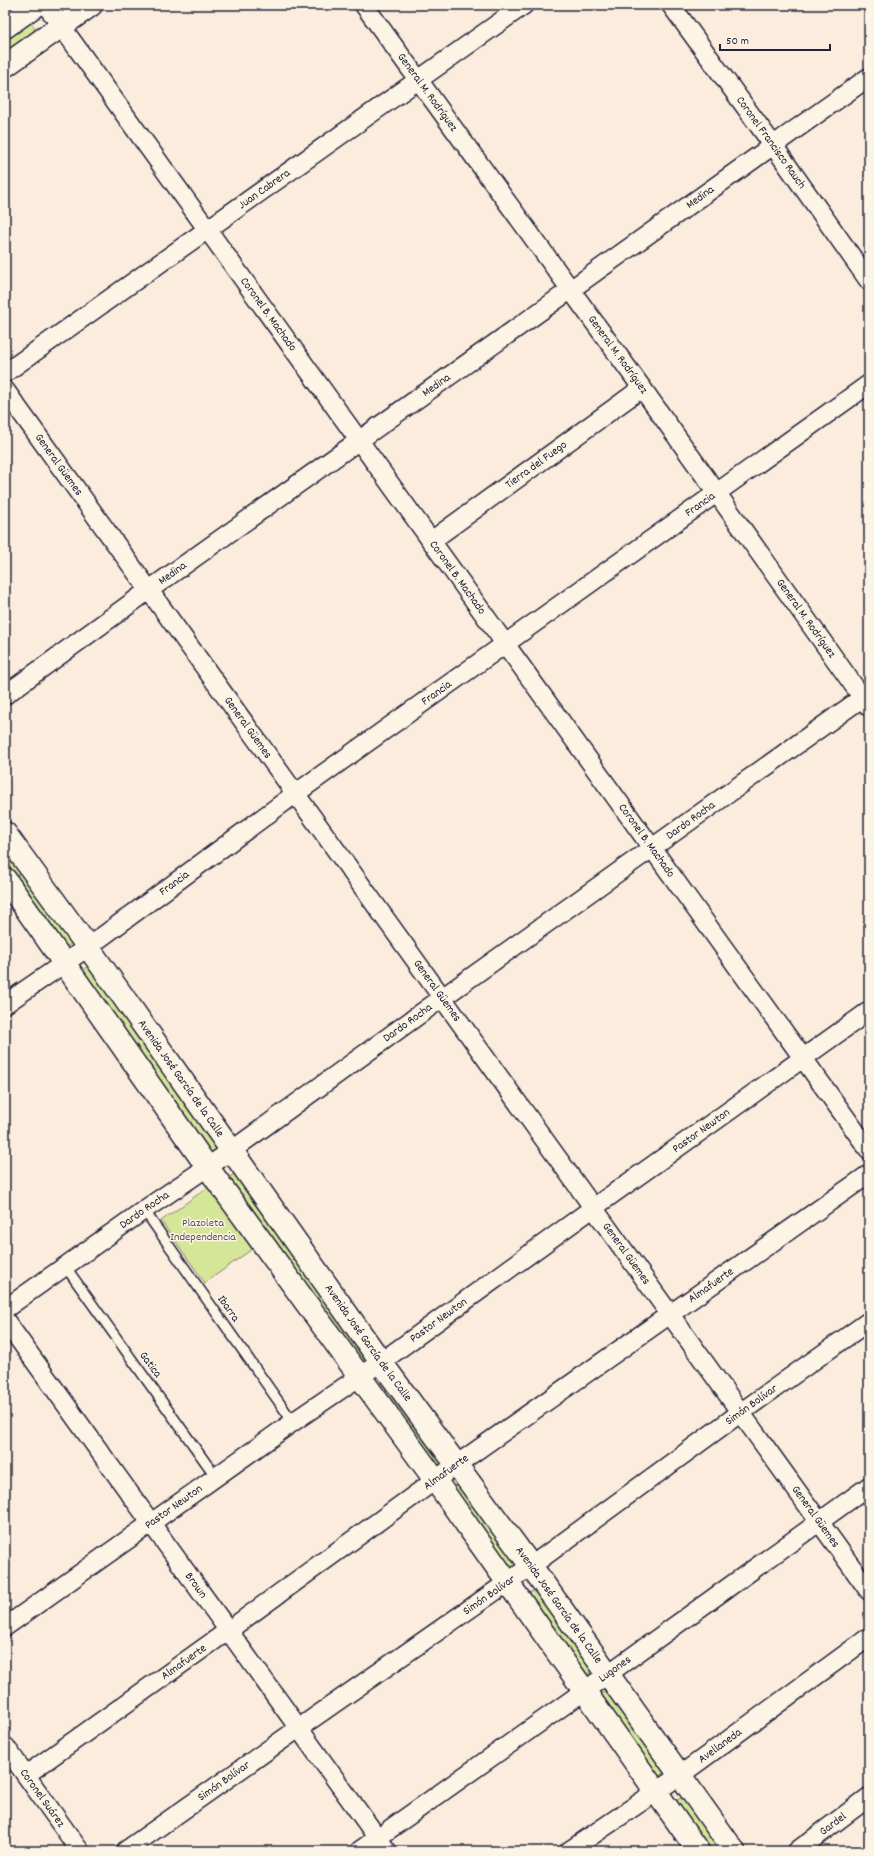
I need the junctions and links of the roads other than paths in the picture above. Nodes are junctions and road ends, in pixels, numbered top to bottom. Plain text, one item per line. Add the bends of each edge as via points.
1 (36, 5) edge
2 (46, 5) edge
3 (91, 5) edge
4 (364, 5) edge
5 (524, 5) edge
6 (671, 5) edge
7 (61, 26) junction
8 (5, 27) edge
9 (5, 66) edge
10 (869, 77) edge
11 (418, 79) junction
12 (773, 145) junction
13 (207, 229) junction
14 (869, 281) edge
15 (570, 290) junction
16 (5, 373) edge
17 (869, 384) edge
18 (642, 388) junction
19 (5, 390) edge
20 (359, 441) junction
21 (716, 494) junction
22 (431, 541) junction
23 (149, 590) junction
24 (505, 644) junction
25 (5, 695) edge
26 (867, 699) edge
27 (295, 794) junction
28 (5, 833) edge
29 (652, 848) junction
30 (5, 879) edge
31 (88, 947) junction
32 (65, 962) junction
33 (442, 998) junction
34 (5, 1004) edge
35 (869, 1011) edge
36 (803, 1058) junction
37 (869, 1150) edge
38 (231, 1151) junction
39 (208, 1168) junction
40 (869, 1174) edge
41 (593, 1208) junction
42 (144, 1210) junction
43 (65, 1266) junction
44 (5, 1309) edge
45 (670, 1315) junction
46 (5, 1320) edge
47 (869, 1321) edge
48 (381, 1362) junction
49 (359, 1378) junction
50 (740, 1412) junction
51 (293, 1422) junction
52 (456, 1465) junction
53 (216, 1477) junction
54 (435, 1480) junction
55 (869, 1486) edge
56 (819, 1521) junction
57 (151, 1523) junction
58 (531, 1566) junction
59 (508, 1582) junction
60 (869, 1591) edge
61 (5, 1627) edge
62 (229, 1630) junction
63 (869, 1637) edge
64 (608, 1674) junction
65 (585, 1691) junction
66 (299, 1728) junction
67 (5, 1746) edge
68 (26, 1775) junction
69 (680, 1776) junction
70 (656, 1792) junction
71 (869, 1797) edge
72 (382, 1844) edge
73 (80, 1851) edge
74 (125, 1851) edge
75 (359, 1851) edge
76 (569, 1851) edge
77 (698, 1851) edge
78 (734, 1851) edge
79 (797, 1851) edge

1 - 8 main road
2 - 7 street, Coronel B. Machado
3 - 7 main road
4 - 11 street, General M. Rodríguez
5 - 11 street, Juan Cabrera
6 - 12 street, Coronel Francisco Rauch
7 - 9 main road
7 - 13 street, Coronel B. Machado
10 - 12 street, Medina
11 - 13 street, Juan Cabrera
11 - 15 street, General M. Rodríguez
12 - 14 street, Coronel Francisco Rauch
12 - 15 street, Medina
13 - 16 street, Juan Cabrera
13 - 20 street, Coronel B. Machado
15 - 18 street, General M. Rodríguez
15 - 20 street, Medina
17 - 21 street, Francia
18 - 21 street, General M. Rodríguez
18 - 22 street, Tierra del Fuego
19 - 23 street, General Güemes
20 - 22 street, Coronel B. Machado
20 - 23 street, Medina
21 - 24 street, Francia
21 - 26 street, General M. Rodríguez
22 - 24 street, Coronel B. Machado
23 - 25 street, Medina
23 - 27 street, General Güemes
24 - 27 street, Francia
24 - 29 street, Coronel B. Machado
26 - 29 street, Dardo Rocha
27 - 31 street, Francia
27 - 33 street, General Güemes
28 - 31 main road, Avenida José García de la Calle
29 - 33 street, Dardo Rocha
29 - 36 street, Coronel B. Machado
30 - 32 main road
31 - 32 street, Francia
31 - 38 main road, Avenida José García de la Calle
32 - 34 street, Francia
32 - 39 main road
33 - 38 street, Dardo Rocha
33 - 41 street, General Güemes
35 - 36 street, Pastor Newton
36 - 37 street, Coronel B. Machado
36 - 41 street, Pastor Newton
38 - 39 street, Dardo Rocha
38 - 48 main road, Avenida José García de la Calle
39 - 42 street, Dardo Rocha
39 - 49 main road
40 - 45 street, Almafuerte
41 - 45 street, General Güemes
41 - 48 street, Pastor Newton
42 - 43 street, Dardo Rocha
42 - 51 lane, Ibarra
43 - 44 street, Dardo Rocha
43 - 53 lane, Gatica
45 - 50 street, General Güemes
45 - 52 street, Almafuerte
46 - 57 street, Brown
47 - 50 street, Simón Bolívar
48 - 49 street, Pastor Newton
48 - 52 main road, Avenida José García de la Calle
49 - 51 street, Pastor Newton
49 - 54 main road
50 - 56 street, General Güemes
50 - 58 street, Simón Bolívar
51 - 53 street, Pastor Newton
52 - 54 street, Almafuerte
52 - 58 main road, Avenida José García de la Calle
53 - 57 street, Pastor Newton
54 - 59 main road
54 - 62 street, Almafuerte
55 - 56 street, Lugones
56 - 60 street, General Güemes
56 - 64 street, Lugones
57 - 61 street, Pastor Newton
57 - 62 street, Brown
58 - 59 street, Simón Bolívar
58 - 64 main road, Avenida José García de la Calle
59 - 65 main road
59 - 66 street, Simón Bolívar
62 - 66 street, Brown
62 - 68 street, Almafuerte
63 - 69 street, Avellaneda
64 - 65 street, Lugones
64 - 69 main road, Avenida José García de la Calle
65 - 70 main road
65 - 72 street, Lugones
66 - 72 street, Brown
66 - 74 street, Simón Bolívar
67 - 68 street, Coronel Suárez
68 - 73 street, Coronel Suárez
69 - 70 street, Avellaneda
69 - 78 main road, Avenida José García de la Calle
70 - 76 street, Avellaneda
70 - 77 main road
71 - 79 street, Gardel
72 - 75 street, Lugones

